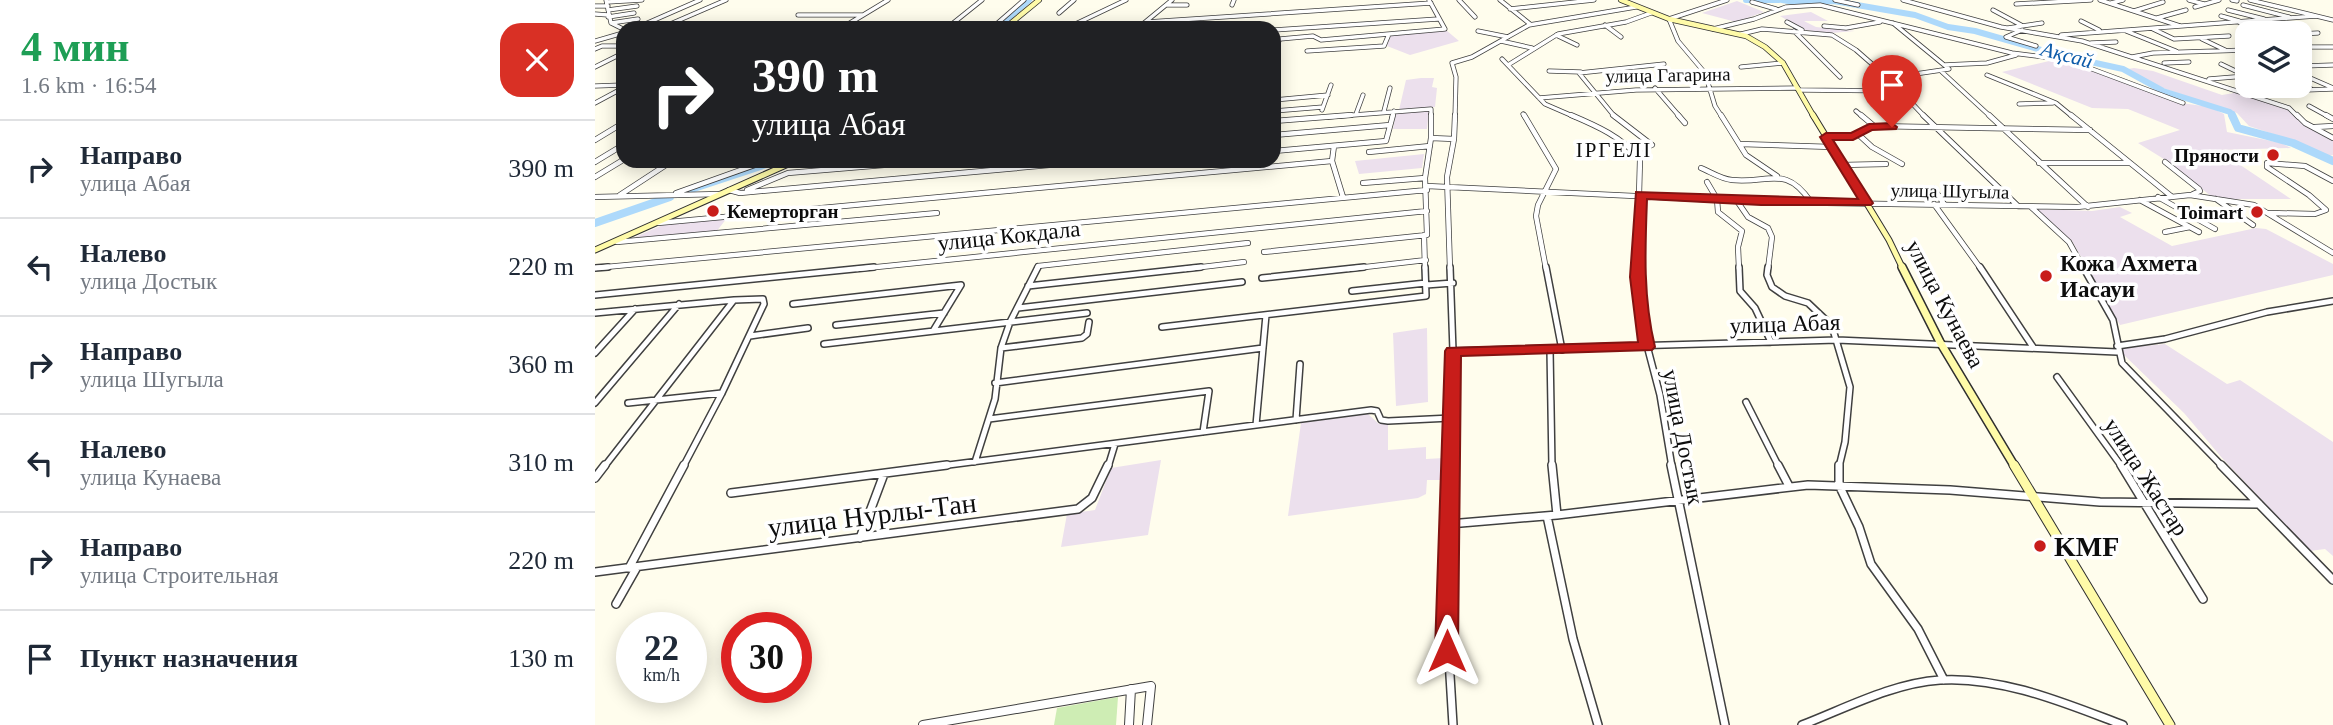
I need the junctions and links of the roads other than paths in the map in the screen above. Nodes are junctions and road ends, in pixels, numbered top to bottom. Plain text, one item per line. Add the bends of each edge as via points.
1 (642, 0) edge
2 (676, 0) edge
3 (700, 0) edge
4 (726, 0) edge
5 (888, 0) edge
6 (982, 0) edge
7 (1024, 0) edge
8 (1039, 0) edge
9 (1074, 0) edge
10 (1126, 0) edge
11 (1172, 0) edge
12 (1368, 0) edge
13 (1459, 0) edge
14 (1500, 0) edge
15 (1594, 0) edge
16 (1621, 0) edge
17 (1727, 0) edge
18 (1835, 0) edge
19 (1903, 0) edge
20 (2088, 0) edge
21 (2100, 0) edge
22 (2123, 0) edge
23 (2189, 0) edge
24 (2219, 0) edge
25 (2250, 0) edge
26 (1430, 1) edge
27 (1752, 2) dead end
28 (2163, 2) dead end
29 (1820, 3) edge
30 (2111, 3) junction
31 (2016, 4) dead end
32 (2204, 4) junction
33 (1166, 5) junction
34 (1187, 5) dead end
35 (1859, 5) dead end
36 (2243, 5) dead end
37 (595, 6) edge
38 (637, 6) dead end
39 (1370, 6) junction
40 (2195, 6) dead end
41 (1353, 7) junction
42 (1636, 7) junction
43 (607, 8) edge
44 (1331, 9) junction
45 (1510, 9) junction
46 (1776, 9) junction
47 (677, 10) junction
48 (1993, 10) dead end
49 (2134, 10) junction
50 (2186, 10) dead end
51 (2228, 10) dead end
52 (634, 13) dead end
53 (1059, 13) dead end
54 (1651, 13) junction
55 (595, 14) edge
56 (1330, 14) dead end
57 (1354, 14) dead end
58 (798, 15) dead end
59 (863, 15) junction
60 (2221, 16) dead end
61 (2316, 16) junction
62 (1475, 17) dead end
63 (2157, 18) junction
64 (638, 19) dead end
65 (1438, 19) junction
66 (1669, 19) junction
67 (2296, 19) junction
68 (2333, 20) edge
69 (624, 21) edge
70 (652, 21) edge
71 (677, 21) edge
72 (853, 21) edge
73 (956, 21) edge
74 (1000, 21) edge
75 (1013, 21) edge
76 (1082, 21) edge
77 (1148, 21) edge
78 (1158, 21) edge
79 (1883, 21) junction
80 (2081, 21) dead end
81 (2239, 21) edge
82 (2270, 21) joint
83 (616, 22) edge
84 (1787, 22) dead end
85 (611, 23) junction
86 (1738, 23) junction
87 (1893, 23) junction
88 (2042, 23) dead end
89 (2235, 23) edge
90 (1530, 24) junction
91 (1605, 25) junction
92 (2021, 25) junction
93 (616, 26) edge
94 (1825, 26) dead end
95 (2183, 27) junction
96 (2008, 28) junction
97 (1713, 29) junction
98 (2152, 29) junction
99 (1281, 30) edge
100 (2021, 30) junction
101 (2123, 30) junction
102 (1478, 31) dead end
103 (1794, 31) junction
104 (1804, 31) junction
105 (2102, 31) junction
106 (1742, 33) junction
107 (2312, 33) edge
108 (2318, 33) dead end
109 (616, 34) edge
110 (1389, 34) junction
111 (1556, 35) junction
112 (2055, 36) junction
113 (2229, 36) dead end
114 (1508, 37) junction
115 (1621, 37) dead end
116 (2200, 38) junction
117 (1281, 39) edge
118 (595, 41) edge
119 (1501, 41) junction
120 (2116, 42) dead end
121 (2088, 43) junction
122 (1577, 45) dead end
123 (616, 46) edge
124 (2036, 46) dead end
125 (2312, 47) edge
126 (2333, 47) edge
127 (1534, 48) junction
128 (595, 49) edge
129 (1307, 51) dead end
130 (2227, 51) junction
131 (2235, 51) edge
132 (2178, 52) junction
133 (2015, 55) junction
134 (616, 56) edge
135 (2129, 57) junction
136 (1502, 59) dead end
137 (2189, 62) dead end
138 (1783, 63) junction
139 (1664, 64) dead end
140 (2157, 64) junction
141 (2221, 64) dead end
142 (1508, 65) junction
143 (1944, 65) junction
144 (2333, 65) edge
145 (2312, 66) edge
146 (595, 67) edge
147 (1741, 67) dead end
148 (1549, 71) dead end
149 (1581, 72) junction
150 (1941, 72) junction
151 (1987, 75) dead end
152 (1840, 77) dead end
153 (1888, 78) junction
154 (2203, 79) junction
155 (2312, 79) edge
156 (1331, 85) dead end
157 (595, 86) edge
158 (616, 87) edge
159 (1709, 87) junction
160 (1390, 88) dead end
161 (1655, 88) junction
162 (2333, 88) edge
163 (1799, 89) junction
164 (2235, 89) edge
165 (2313, 90) edge
166 (616, 91) edge
167 (1593, 91) junction
168 (1898, 91) junction
169 (1328, 95) junction
170 (1363, 95) dead end
171 (1539, 98) junction
172 (2260, 98) edge
173 (1281, 99) edge
174 (597, 101) edge
175 (2056, 103) junction
176 (2183, 103) dead end
177 (2019, 104) dead end
178 (2309, 106) dead end
179 (1323, 107) junction
180 (1281, 110) edge
181 (1384, 111) junction
182 (1394, 111) junction
183 (1856, 111) dead end
184 (1356, 114) junction
185 (1523, 114) dead end
186 (1320, 117) junction
187 (2333, 119) edge
188 (1281, 120) edge
189 (1685, 123) dead end
190 (1390, 125) junction
191 (1874, 126) junction
192 (2333, 126) edge
193 (616, 127) edge
194 (2314, 127) junction
195 (1939, 129) junction
196 (2003, 129) junction
197 (2090, 130) junction
198 (1281, 134) edge
199 (1859, 135) junction
200 (1826, 137) junction
201 (1431, 138) junction
202 (2333, 138) edge
203 (595, 139) edge
204 (1454, 139) junction
205 (1740, 144) junction
206 (1334, 146) junction
207 (1430, 146) junction
208 (1832, 147) junction
209 (616, 149) edge
210 (1281, 150) edge
211 (1634, 151) junction
212 (1369, 152) dead end
213 (1332, 161) junction
214 (595, 162) edge
215 (2165, 162) dead end
216 (2039, 163) junction
217 (2130, 163) junction
218 (616, 164) edge
219 (1886, 164) dead end
220 (1902, 164) dead end
221 (1842, 165) junction
222 (1281, 166) edge
223 (661, 168) edge
224 (747, 168) edge
225 (779, 168) edge
226 (848, 168) edge
227 (1017, 168) edge
228 (1256, 168) edge
229 (1701, 168) dead end
230 (1777, 176) junction
231 (595, 177) edge
232 (1425, 178) junction
233 (2333, 181) edge
234 (1707, 182) dead end
235 (1363, 183) dead end
236 (1448, 185) junction
237 (1427, 188) junction
238 (1934, 189) dead end
239 (729, 190) junction
240 (1546, 190) junction
241 (740, 193) junction
242 (720, 194) junction
243 (673, 195) junction
244 (1641, 195) junction
245 (2190, 195) junction
246 (618, 196) junction
247 (2171, 196) junction
248 (595, 197) edge
249 (1343, 197) junction
250 (2158, 197) junction
251 (1717, 199) junction
252 (2216, 199) junction
253 (2140, 200) junction
254 (1737, 201) junction
255 (1811, 202) junction
256 (1867, 203) junction
257 (1934, 204) junction
258 (1944, 204) junction
259 (2018, 206) junction
260 (2031, 206) junction
261 (2088, 207) junction
262 (1427, 211) junction
263 (937, 213) dead end
264 (2267, 213) junction
265 (658, 223) junction
266 (2253, 225) dead end
267 (2190, 227) junction
268 (2215, 229) dead end
269 (2165, 232) dead end
270 (2199, 232) dead end
271 (1226, 233) junction
272 (1424, 236) junction
273 (614, 242) junction
274 (1248, 243) dead end
275 (1227, 245) junction
276 (595, 250) edge
277 (1264, 252) dead end
278 (2333, 253) edge
279 (1426, 260) junction
280 (1244, 262) dead end
281 (595, 268) edge
282 (1262, 278) dead end
283 (1242, 282) dead end
284 (1426, 284) junction
285 (1453, 284) junction
286 (1027, 286) junction
287 (1352, 291) dead end
288 (595, 295) edge
289 (734, 300) junction
290 (2333, 301) edge
291 (679, 304) junction
292 (793, 304) dead end
293 (1018, 307) junction
294 (636, 309) junction
295 (595, 313) edge
296 (944, 313) junction
297 (1087, 313) dead end
298 (1266, 315) junction
299 (1010, 322) junction
300 (1089, 322) dead end
301 (836, 325) dead end
302 (1162, 327) dead end
303 (808, 328) dead end
304 (933, 331) junction
305 (750, 336) junction
306 (1837, 340) junction
307 (1771, 342) junction
308 (1941, 342) junction
309 (824, 344) dead end
310 (1647, 347) junction
311 (2033, 347) junction
312 (1001, 348) junction
313 (1263, 348) junction
314 (2117, 349) junction
315 (1550, 350) junction
316 (1562, 350) junction
317 (1453, 351) junction
318 (595, 354) edge
319 (1300, 364) dead end
320 (2057, 377) dead end
321 (995, 383) junction
322 (722, 393) junction
323 (657, 400) junction
324 (1746, 402) dead end
325 (595, 403) edge
326 (628, 403) dead end
327 (1451, 418) junction
328 (989, 419) junction
329 (1296, 420) junction
330 (1256, 425) junction
331 (1203, 432) junction
332 (1115, 444) junction
333 (975, 462) junction
334 (884, 474) junction
335 (595, 478) edge
336 (1839, 485) junction
337 (1789, 486) junction
338 (731, 493) dead end
339 (2032, 496) junction
340 (1677, 500) junction
341 (2143, 503) junction
342 (2259, 504) junction
343 (1557, 515) junction
344 (1547, 516) junction
345 (1449, 524) junction
346 (860, 538) junction
347 (633, 567) junction
348 (595, 572) edge
349 (2333, 580) edge
350 (2203, 599) dead end
351 (616, 604) dead end
352 (1944, 680) junction
353 (1131, 689) junction
354 (923, 725) edge
355 (1129, 725) edge
356 (1147, 725) edge
357 (1453, 725) edge
358 (1598, 725) edge
359 (1725, 725) edge
360 (1802, 725) edge
361 (2123, 725) edge
362 (2172, 725) edge

1 - 43 street
2 - 47 street
3 - 47 street
4 - 71 street
5 - 59 street
6 - 73 street
7 - 74 street
8 - 75 main road
9 - 53 street
10 - 76 street
11 - 33 street
12 - 39 street
13 - 62 street
14 - 45 street
15 - 45 street
16 - 42 main road, улица Кунаева
17 - 66 street
18 - 35 street
19 - 96 street
20 - 31 street
21 - 30 street
22 - 30 street
23 - 32 street
24 - 32 street
25 - 61 street
26 - 39 street
26 - 65 street
27 - 46 street
28 - 49 street
29 - 46 street
29 - 79 street
30 - 49 street
32 - 40 street
33 - 34 street
33 - 77 street
36 - 67 street
37 - 43 street
38 - 43 street
39 - 41 street
41 - 44 street
41 - 57 street
42 - 54 main road, улица Кунаева
42 - 90 street
43 - 52 street
43 - 55 street
43 - 85 street
44 - 56 street
44 - 78 street
45 - 90 street
46 - 86 street
47 - 70 street
48 - 92 street
49 - 63 street
50 - 63 street
51 - 82 street
54 - 66 main road, улица Кунаева
54 - 91 street
58 - 59 street
59 - 72 street
60 - 81 street
61 - 67 street
61 - 68 street
63 - 95 street
64 - 69 street
65 - 99 street
65 - 110 street via 1445,29
66 - 97 main road, улица Кунаева
66 - 159 street via 1678,41 1705,73
67 - 82 street
79 - 87 street
79 - 94 street via 1846,28
80 - 105 street
83 - 85 street
84 - 104 street
85 - 93 street
86 - 97 street
86 - 106 street
87 - 133 street
87 - 143 street
88 - 92 street
89 - 95 street
90 - 114 street
91 - 111 street
91 - 115 street
92 - 96 street
95 - 98 street
96 - 100 street
97 - 106 main road, улица Кунаева
98 - 101 street
98 - 116 street via 2174,39
100 - 112 street
100 - 124 street via 2006,37
101 - 105 street
101 - 132 street
102 - 114 street
103 - 104 street
103 - 106 street
103 - 152 street
104 - 153 street via 1832,35 1850,45
105 - 112 street
106 - 138 main road, улица Кунаева
107 - 108 street
109 - 118 street
110 - 117 street
110 - 129 street via 1384,46
111 - 122 street
111 - 127 street
112 - 121 street
113 - 116 street
114 - 119 street
116 - 130 street
119 - 127 street
119 - 204 street via 1452,63 1456,77
120 - 121 street
121 - 135 street
123 - 128 street
125 - 126 street
127 - 142 street
130 - 131 street
130 - 132 street
132 - 135 street
133 - 143 street via 1987,63
133 - 176 street via 2068,60
134 - 146 street
135 - 140 street
136 - 142 street
137 - 140 street
138 - 147 street
138 - 163 main road, улица Кунаева
139 - 149 street
140 - 154 street
141 - 154 street via 2246,76
142 - 171 street
143 - 150 street via 1949,69
144 - 145 street
148 - 149 street
149 - 167 street via 1579,76
150 - 153 street
150 - 196 street
151 - 175 street
153 - 168 street
154 - 164 street
155 - 162 street
156 - 169 street
157 - 158 street
159 - 161 street, улица Гагарина
159 - 163 street, улица Гагарина
159 - 205 street via 1715,106
160 - 181 street
161 - 167 street, улица Гагарина
161 - 189 street
162 - 165 street
163 - 168 street, улица Гагарина
163 - 200 main road, улица Кунаева
166 - 174 street
167 - 171 street, улица Гагарина
167 - 211 street via 1610,113 1652,145
168 - 195 street
169 - 173 street
169 - 179 street
170 - 184 street
171 - 211 street via 1606,130
172 - 194 street via 2295,111
175 - 177 street
175 - 197 street
178 - 187 street
179 - 180 street
179 - 186 street
181 - 182 street
181 - 184 street
182 - 190 street
182 - 201 street via 1431,109
183 - 191 street
184 - 186 street
185 - 240 street via 1555,164
186 - 188 street
190 - 198 street
190 - 206 street via 1386,141
191 - 195 street
191 - 199 street
192 - 194 street
193 - 203 street
194 - 202 street
195 - 196 street
195 - 259 street
196 - 197 street
196 - 216 street
197 - 217 street
199 - 200 street
199 - 220 street via 1872,148
200 - 208 main road, улица Кунаева
201 - 204 street
201 - 207 street
204 - 236 street
205 - 208 street
205 - 230 street via 1749,158
206 - 210 street
206 - 213 street
207 - 212 street
207 - 232 street
208 - 221 main road, улица Кунаева
209 - 214 street
211 - 244 street, улица Достык via 1640,164
213 - 222 street
213 - 249 street
215 - 245 street via 2200,189
216 - 217 street
216 - 261 street
217 - 247 street
218 - 231 street
219 - 221 street
221 - 256 main road, улица Кунаева
223 - 246 street
224 - 243 street
225 - 239 main road
226 - 241 street via 788,173
227 - 241 street
228 - 265 street
229 - 230 street via 1733,180
230 - 255 street via 1798,184
232 - 235 street
232 - 237 street
233 - 264 street via 2305,166 2267,163 2326,211
234 - 251 street
236 - 237 street, улица Шугыла
236 - 240 street, улица Шугыла
236 - 285 street
237 - 249 street, улица Шугыла
237 - 262 street
238 - 258 street
239 - 241 street
239 - 242 main road
240 - 244 street, улица Шугыла
240 - 316 street via 1536,216
242 - 243 street
242 - 265 main road
243 - 246 street
244 - 251 street, улица Шугыла
244 - 310 street, улица Достык via 1637,277
245 - 247 street, улица Шугыла
245 - 252 street, улица Шугыла
246 - 248 street
247 - 250 street, улица Шугыла
249 - 281 street, улица Шугыла
250 - 253 street, улица Шугыла
250 - 268 street
251 - 254 street, улица Шугыла
251 - 307 street via 1718,212 1742,231 1740,291 1755,308
252 - 264 street, улица Шугыла via 2248,204
252 - 266 street
253 - 261 street, улица Шугыла
253 - 267 street
254 - 255 street, улица Шугыла
254 - 306 street via 1772,237 1767,275 1772,287 1814,307
255 - 256 street, улица Шугыла
256 - 257 street, улица Шугыла
256 - 308 main road, улица Кунаева
257 - 258 street, улица Шугыла
257 - 311 street
258 - 259 street, улица Шугыла
259 - 260 street, улица Шугыла
260 - 261 street, улица Шугыла
260 - 314 street via 2069,242 2113,320
262 - 271 street, улица Кокдала
262 - 272 street
263 - 273 street
264 - 278 street, улица Шугыла
265 - 273 main road
267 - 269 street
267 - 270 street
271 - 275 street
271 - 288 street, улица Кокдала
272 - 277 street
272 - 279 street
273 - 276 main road
274 - 275 street
275 - 286 street via 1038,266
279 - 282 street
279 - 284 street
280 - 286 street
283 - 293 street
284 - 285 street
284 - 287 street
284 - 298 street via 1426,296
285 - 317 street
286 - 293 street
289 - 291 street
289 - 305 street via 763,299
289 - 323 street
290 - 314 street, улица Абая via 2267,312
291 - 294 street
291 - 325 street
292 - 296 street via 961,285
293 - 299 street
294 - 295 street
294 - 318 street
296 - 301 street
296 - 304 street
297 - 299 street
298 - 302 street
298 - 313 street
299 - 304 street
299 - 312 street
300 - 312 street via 1082,338
303 - 305 street
304 - 309 street
305 - 322 street
306 - 307 street, улица Абая
306 - 308 street, улица Абая
306 - 336 street via 1850,387
307 - 310 street, улица Абая
308 - 311 street, улица Абая
308 - 339 main road, улица Кунаева
310 - 316 street, улица Абая
310 - 340 street, улица Достык
311 - 314 street, улица Абая
312 - 321 street
313 - 321 street
313 - 330 street
314 - 342 street via 2122,363
315 - 316 street, улица Абая
315 - 317 street, улица Абая
315 - 343 street
317 - 327 street
319 - 329 street
320 - 341 street, улица Жастар
321 - 328 street
322 - 323 street
322 - 347 street
323 - 326 street
323 - 335 street
324 - 337 street
327 - 329 street via 1388,421 1371,410
327 - 345 street
328 - 331 street via 1209,391
328 - 333 street
329 - 330 street
330 - 331 street
331 - 332 street
332 - 333 street
332 - 346 street, улица Нурлы-Тан via 1087,506
333 - 334 street
334 - 338 street
334 - 346 street
336 - 337 street
336 - 339 street
336 - 352 street via 1871,564 1918,629
337 - 340 street
339 - 341 street
339 - 362 main road, улица Кунаева
340 - 343 street
340 - 359 street, улица Достык
341 - 342 street
341 - 350 street, улица Жастар
342 - 349 street
343 - 344 street
344 - 345 street
344 - 358 street via 1573,639
345 - 357 street via 1447,651
346 - 347 street, улица Нурлы-Тан
347 - 348 street, улица Нурлы-Тан
347 - 351 street
352 - 360 street via 1912,685
352 - 361 street via 2015,691
353 - 354 street
353 - 355 street
353 - 356 street via 1151,686

